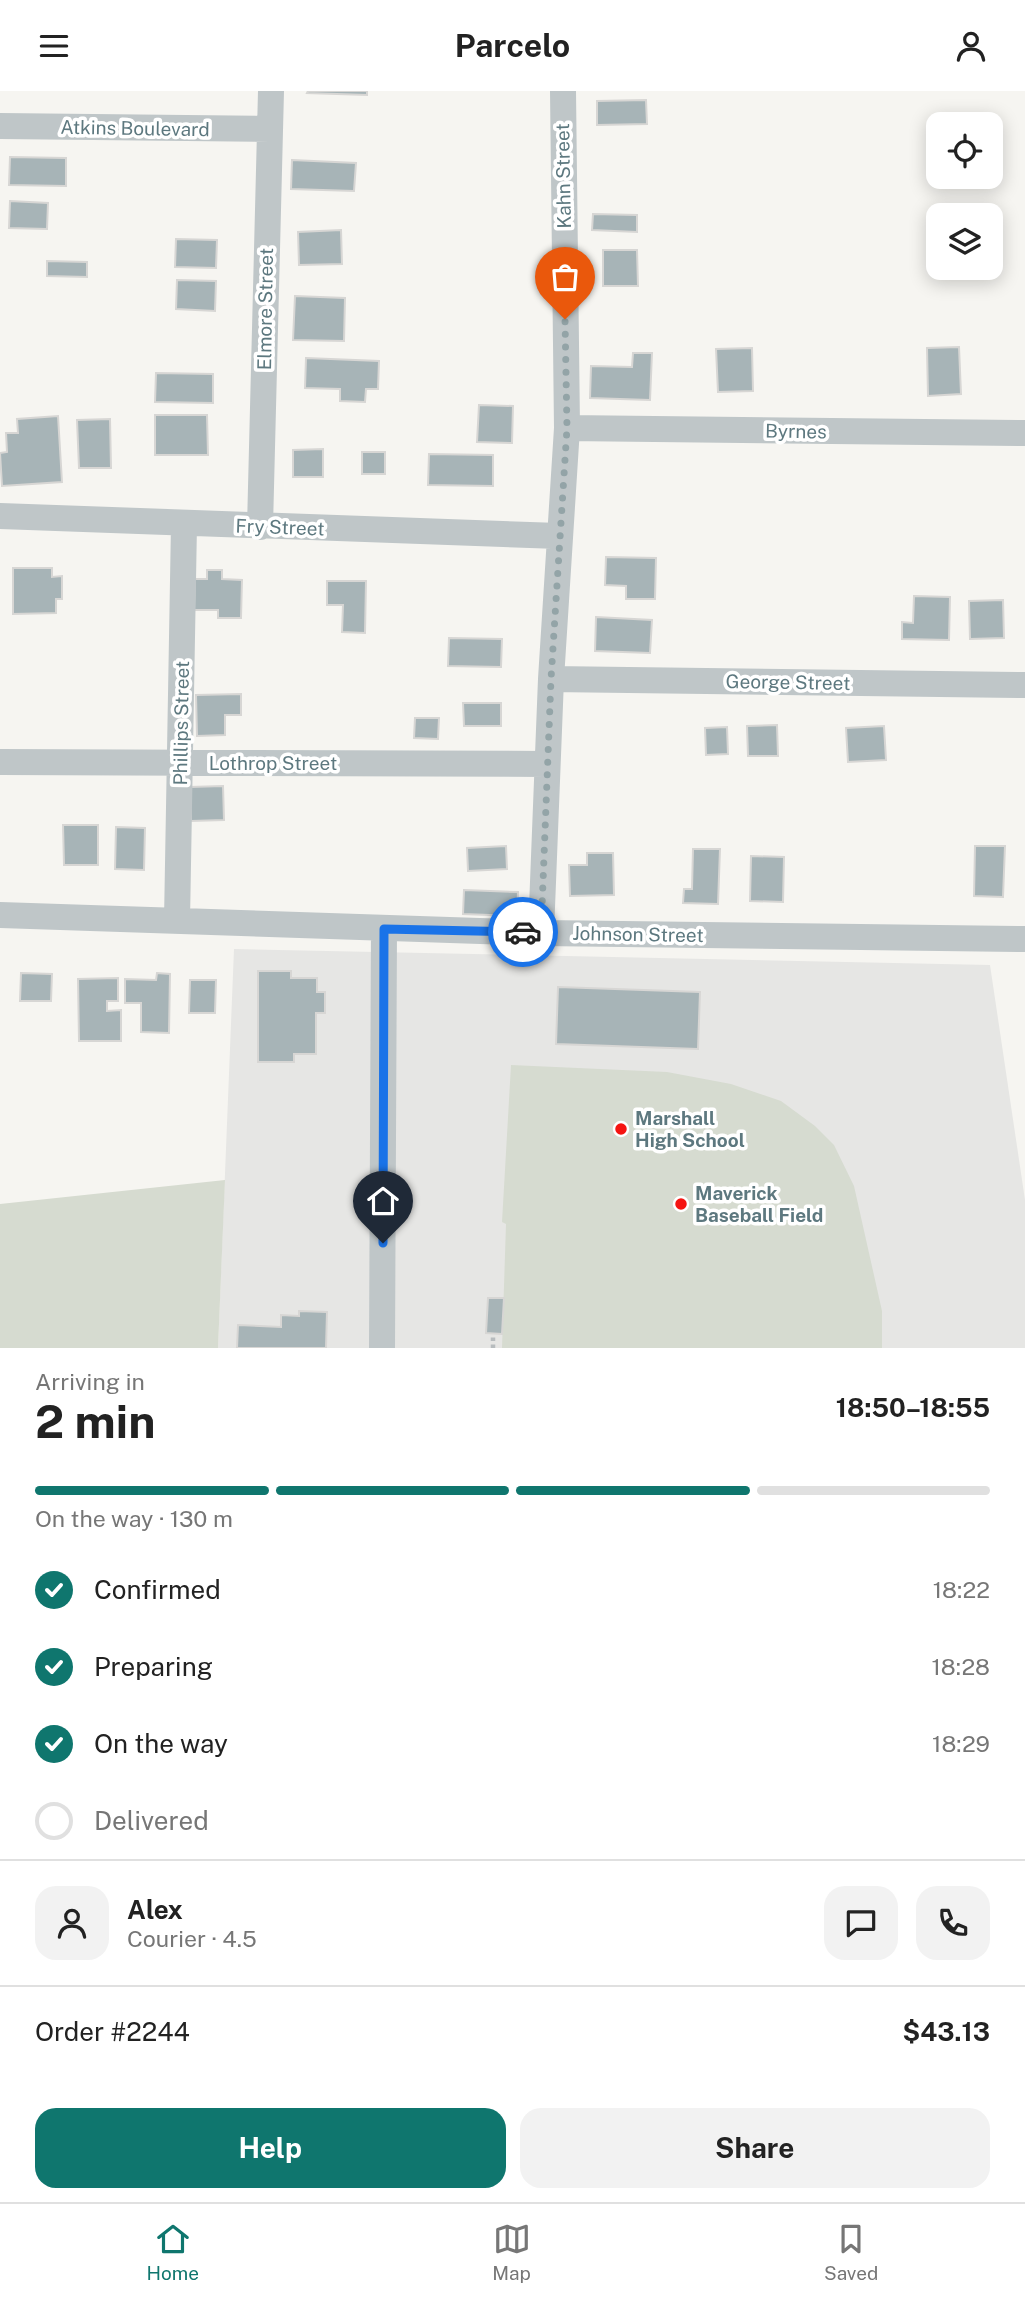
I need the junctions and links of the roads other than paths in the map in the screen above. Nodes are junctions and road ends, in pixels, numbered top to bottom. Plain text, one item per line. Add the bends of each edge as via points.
1 (271, 91) edge
2 (563, 91) edge
3 (0, 126) edge
4 (269, 129) junction
5 (567, 428) junction
6 (1025, 433) edge
7 (0, 516) edge
8 (184, 524) junction
9 (260, 527) junction
10 (559, 536) junction
11 (551, 679) junction
12 (1025, 685) edge
13 (0, 762) edge
14 (181, 762) junction
15 (547, 764) junction
16 (0, 915) edge
17 (177, 921) junction
18 (384, 929) junction
19 (541, 933) junction
20 (1025, 939) edge
21 (382, 1348) edge

1 - 4 street, Elmore Street
2 - 5 street, Kahn Street
3 - 4 street, Atkins Boulevard
4 - 9 street, Elmore Street
5 - 6 street, Byrnes
5 - 10 street, Kahn Street
7 - 8 street, Fry Street
8 - 9 street, Fry Street
8 - 14 street, Phillips Street
9 - 10 street, Fry Street
10 - 11 street, Kahn Street
11 - 12 street, George Street
11 - 15 street, Kahn Street
13 - 14 street, Lothrop Street
14 - 15 street, Lothrop Street
14 - 17 street, Phillips Street
15 - 19 street, Kahn Street
16 - 17 street, Johnson Street
17 - 18 street, Johnson Street
18 - 19 street, Johnson Street
18 - 21 street
19 - 20 street, Johnson Street

